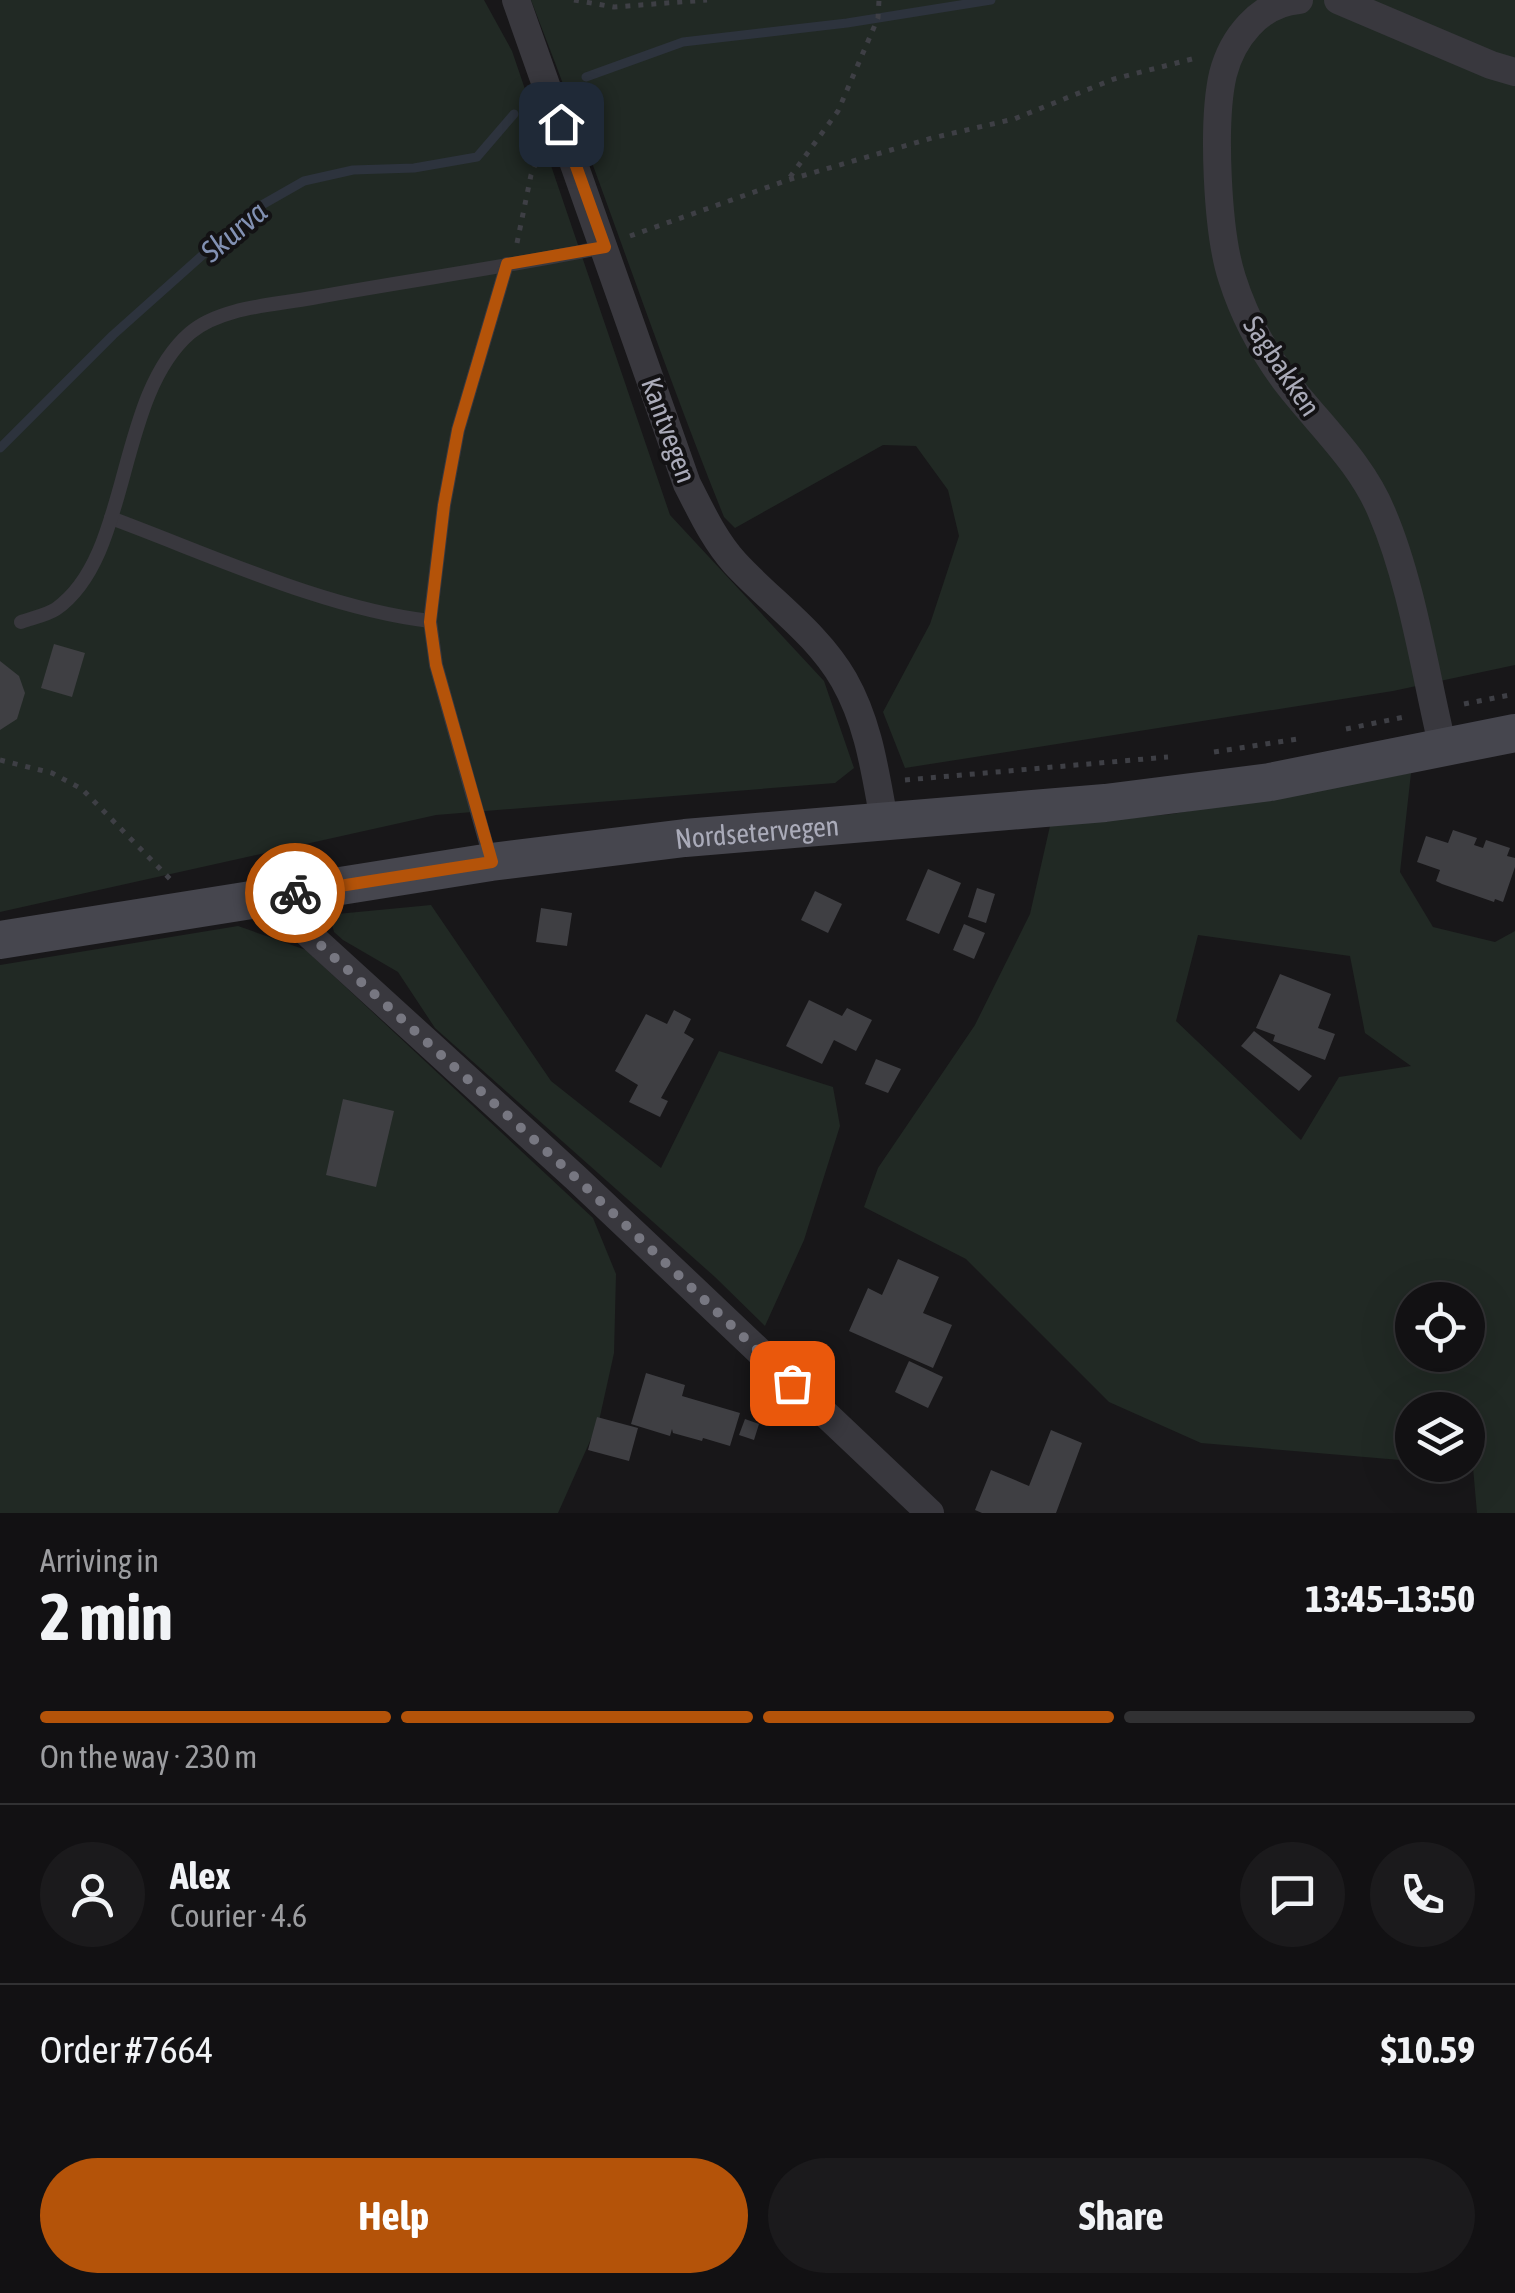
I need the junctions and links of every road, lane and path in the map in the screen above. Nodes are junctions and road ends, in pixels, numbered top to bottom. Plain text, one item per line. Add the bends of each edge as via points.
1 (516, 0) edge
2 (574, 0) edge
3 (708, 0) edge
4 (879, 0) edge
5 (1299, 0) edge
6 (1338, 0) edge
7 (1229, 53) junction
8 (1515, 72) edge
9 (561, 124) junction
10 (788, 180) junction
11 (605, 247) junction
12 (507, 264) junction
13 (112, 518) junction
14 (21, 622) dead end
15 (430, 622) junction
16 (1515, 694) edge
17 (1434, 710) junction
18 (1341, 730) dead end
19 (1515, 733) edge
20 (1304, 738) dead end
21 (1443, 748) junction
22 (1211, 752) dead end
23 (1174, 757) dead end
24 (0, 760) edge
25 (877, 782) junction
26 (884, 820) junction
27 (492, 862) junction
28 (274, 896) junction
29 (202, 907) junction
30 (0, 940) edge
31 (930, 1513) edge

1 - 9 street, Kantvegen
2 - 3 path via 614,7
4 - 10 path via 878,18 838,110
5 - 7 street via 1250,24
6 - 8 street
7 - 10 path via 1114,79 1014,119
7 - 17 street, Sagbakken via 1216,132 1230,273 1282,377 1348,457 1382,511
9 - 11 street, Kantvegen
9 - 12 path via 544,140
10 - 11 path
11 - 12 lane
11 - 25 street, Kantvegen via 686,484 734,562 806,629 844,680 868,735
12 - 13 lane via 206,322 168,360 150,394
12 - 15 lane via 458,430
13 - 14 lane via 80,587 54,611
13 - 15 lane via 336,601
15 - 27 lane
16 - 17 path
17 - 18 path
17 - 21 street, Sagbakken
19 - 21 main road, Nordsetervegen
20 - 22 path
21 - 26 main road, Nordsetervegen via 1200,792
23 - 25 path
24 - 29 path via 52,773 82,789
25 - 26 street, Kantvegen
26 - 27 main road, Nordsetervegen
27 - 28 main road, Nordsetervegen
28 - 29 main road, Nordsetervegen
28 - 31 street
29 - 30 main road, Nordsetervegen

